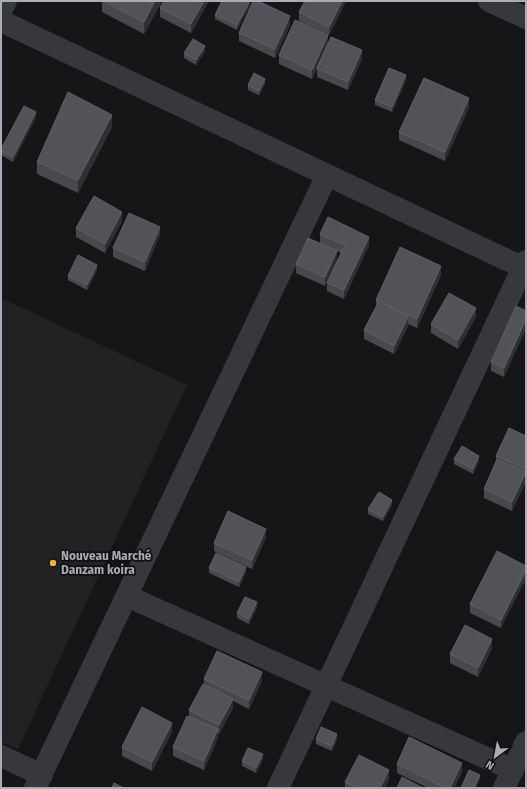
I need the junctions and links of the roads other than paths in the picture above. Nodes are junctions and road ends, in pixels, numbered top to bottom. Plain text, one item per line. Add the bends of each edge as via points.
1 (6, 1) edge
2 (489, 1) edge
3 (1, 12) edge
4 (526, 18) edge
5 (1, 21) edge
6 (328, 176) junction
7 (525, 266) edge
8 (127, 596) junction
9 (326, 686) junction
10 (526, 742) edge
11 (1, 756) edge
12 (508, 779) edge
13 (39, 781) edge
14 (278, 788) edge

1 - 3 street
2 - 4 street
5 - 6 street
6 - 7 street
6 - 8 street
7 - 9 street
8 - 9 street
8 - 13 street
9 - 12 street
9 - 14 street
10 - 12 street
11 - 13 street

